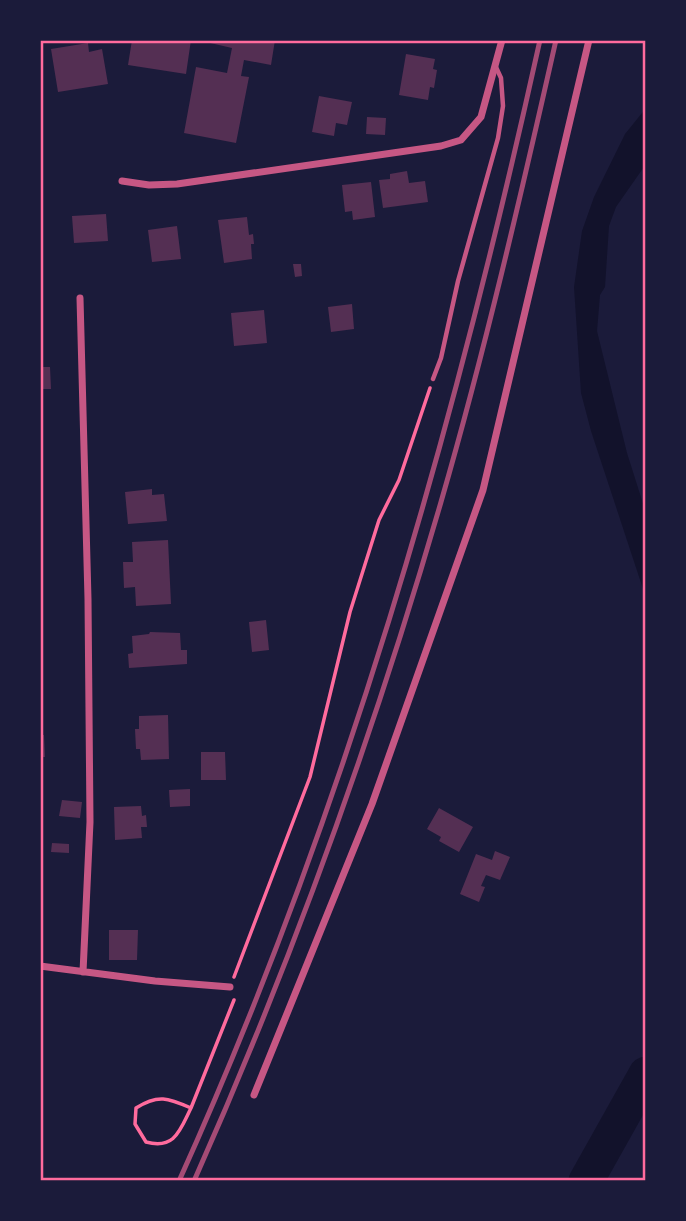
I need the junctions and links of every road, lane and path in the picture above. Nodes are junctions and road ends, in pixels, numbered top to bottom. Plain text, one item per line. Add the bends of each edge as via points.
1 (502, 40) edge
2 (589, 40) edge
3 (495, 65) junction
4 (122, 181) dead end
5 (80, 299) dead end
6 (433, 379) joint
7 (40, 966) edge
8 (83, 972) junction
9 (230, 987) junction
10 (254, 1095) dead end
11 (191, 1108) junction

1 - 3 street
2 - 10 street via 483,490 372,804
3 - 4 street via 481,117 461,140 204,181 149,185
3 - 6 lane via 503,106 498,138
5 - 8 street via 90,822
6 - 9 path via 399,480 379,520 350,612 310,778
7 - 8 street
8 - 9 street
9 - 11 path via 238,992
11 - 11 path via 168,1098 148,1101 136,1108 135,1124 146,1142 166,1142 177,1137

